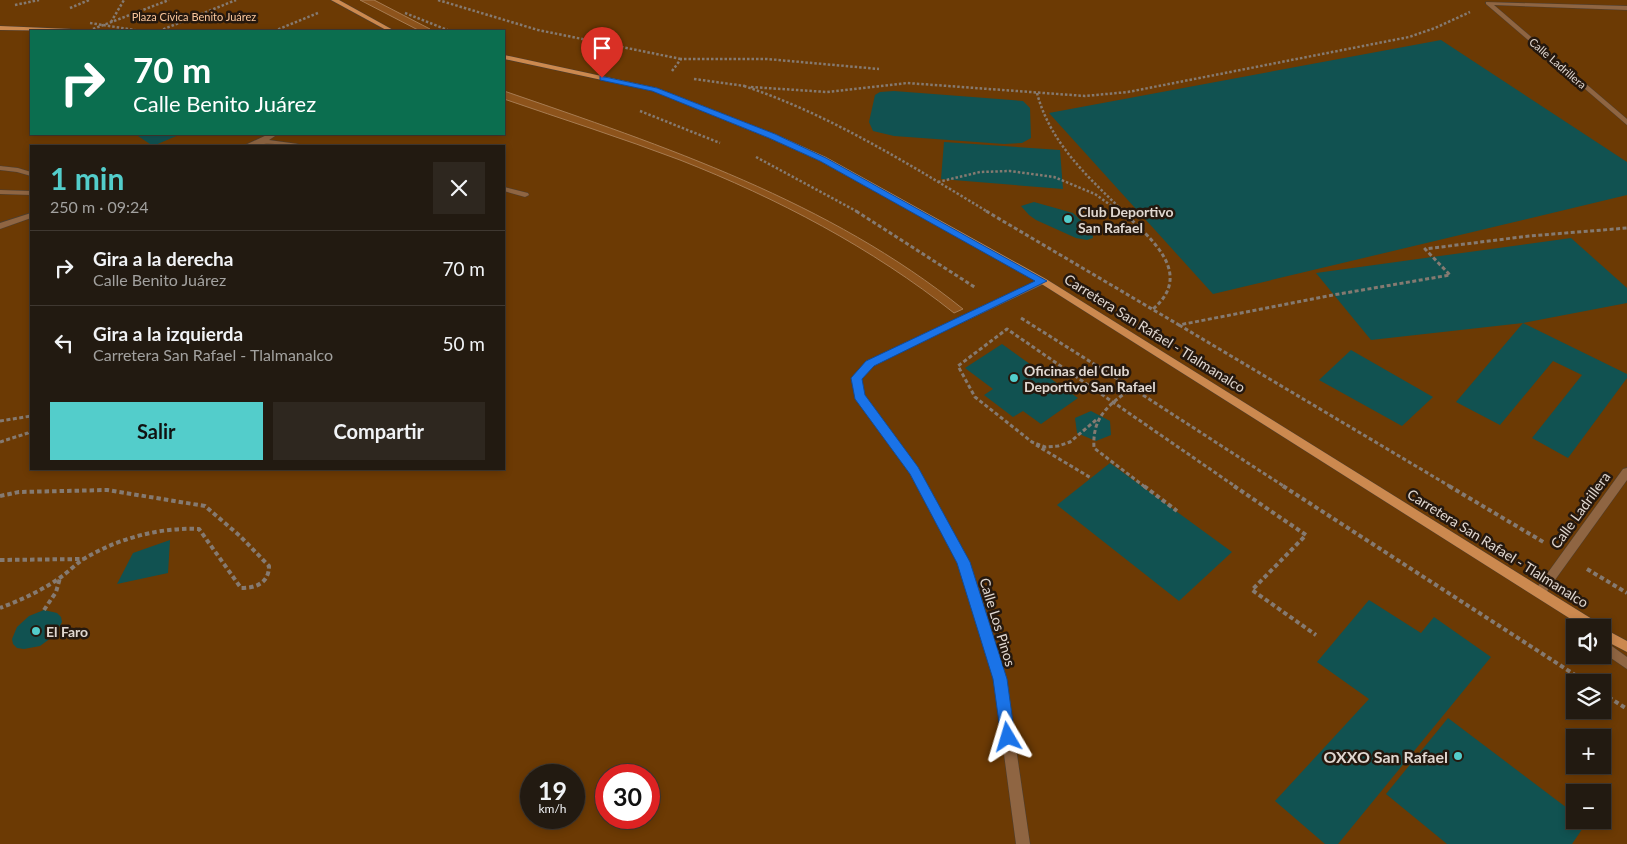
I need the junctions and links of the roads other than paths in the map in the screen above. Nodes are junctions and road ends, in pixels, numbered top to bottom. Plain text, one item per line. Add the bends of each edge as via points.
1 (334, 0) edge
2 (1627, 8) edge
3 (0, 28) edge
4 (48, 30) edge
5 (390, 30) edge
6 (505, 57) edge
7 (1627, 123) edge
8 (272, 135) edge
9 (262, 141) junction
10 (250, 145) edge
11 (291, 145) edge
12 (0, 168) edge
13 (30, 174) edge
14 (505, 189) edge
15 (0, 192) edge
16 (30, 193) edge
17 (525, 195) dead end
18 (30, 215) edge
19 (0, 226) edge
20 (1042, 281) junction
21 (1627, 472) edge
22 (1540, 592) junction
23 (1572, 619) edge
24 (1582, 619) edge
25 (1611, 637) edge
26 (1627, 647) edge
27 (1611, 651) edge
28 (1627, 664) edge
29 (1023, 844) edge

1 - 5 street
2 - 7 street, Calle Ladrillera via 1488,3
3 - 4 street
6 - 20 street, Carretera San Rafael - Tlalmanalco via 655,89 772,136 823,160
8 - 9 street
9 - 10 street
9 - 11 street
12 - 13 street
14 - 17 street
15 - 16 street
18 - 19 street
20 - 22 street, Carretera San Rafael - Tlalmanalco
20 - 29 street, Calle Los Pinos via 870,364 856,378 859,396 914,471 964,562 1000,679
21 - 22 street, Calle Ladrillera
22 - 23 street
22 - 24 street, Carretera San Rafael - Tlalmanalco
25 - 26 street
27 - 28 street

